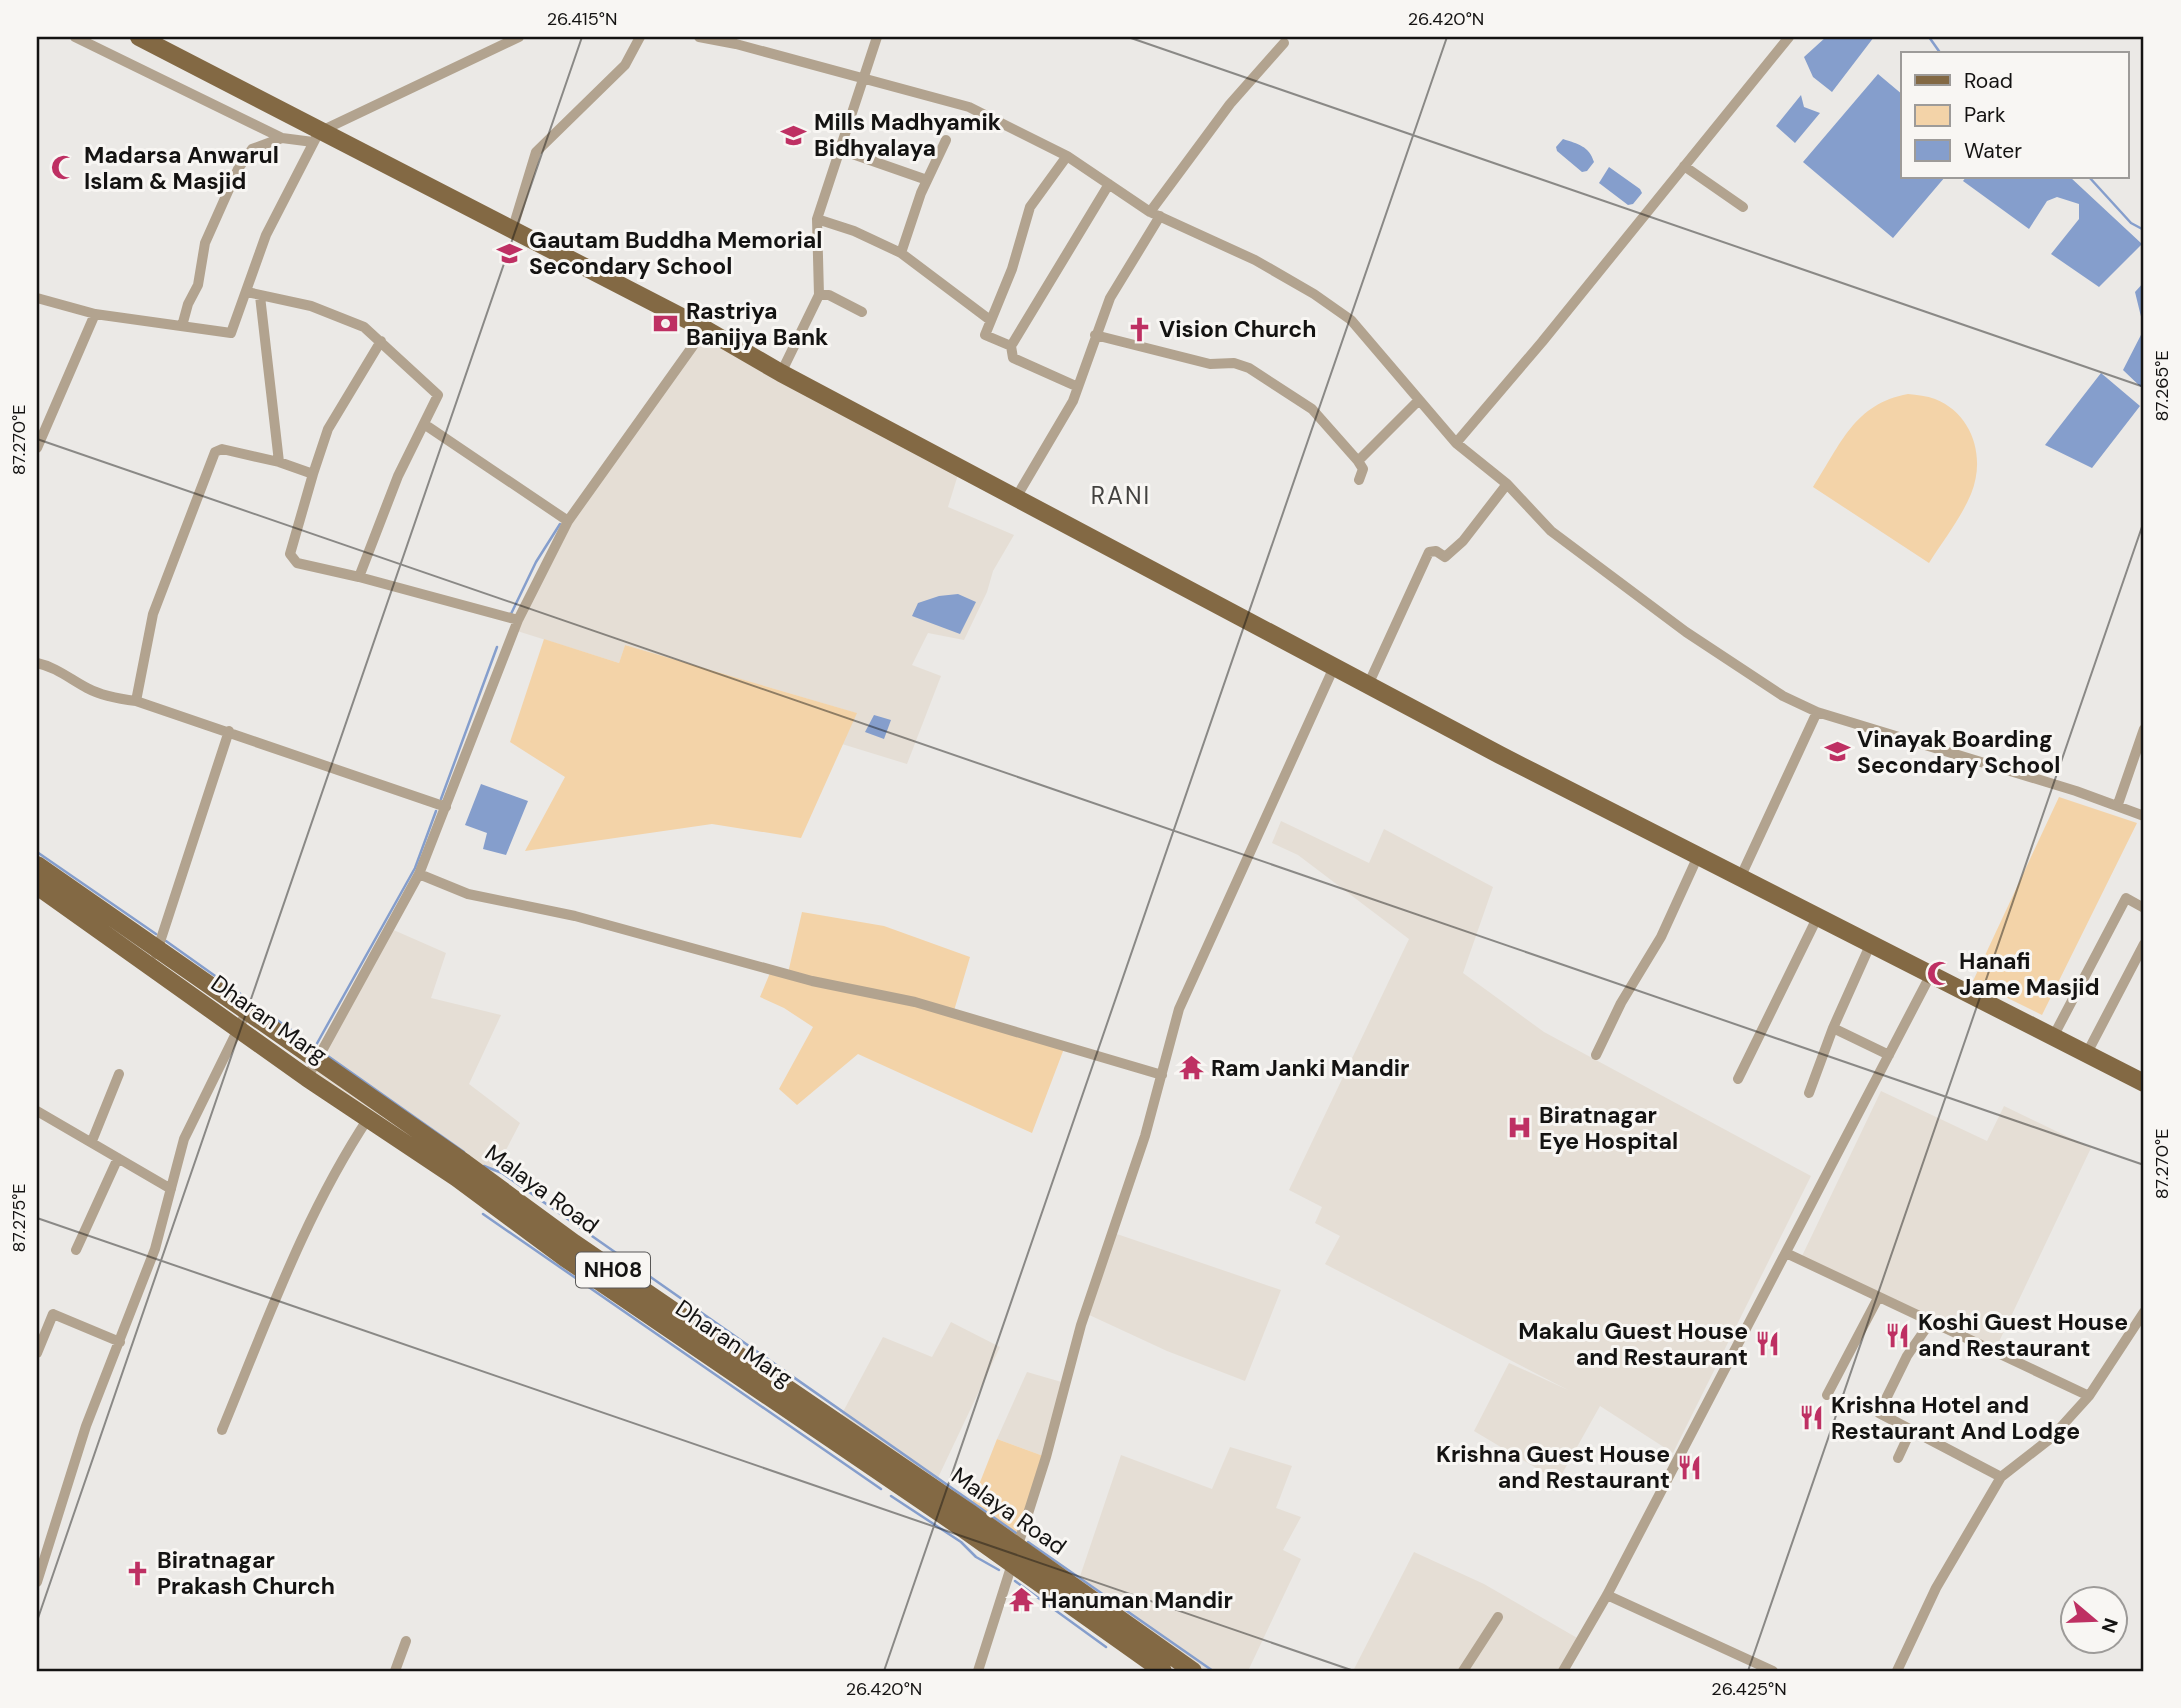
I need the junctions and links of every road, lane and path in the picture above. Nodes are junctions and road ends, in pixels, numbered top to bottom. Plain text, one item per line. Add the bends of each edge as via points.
1 (75, 37) edge
2 (139, 37) edge
3 (519, 37) edge
4 (640, 37) edge
5 (699, 37) edge
6 (877, 37) edge
7 (1789, 37) edge
8 (504, 39) edge
9 (1284, 43) dead end
10 (864, 77) junction
11 (316, 137) junction
12 (282, 138) junction
13 (946, 140) dead end
14 (841, 149) junction
15 (1067, 156) junction
16 (1684, 166) junction
17 (927, 180) junction
18 (1109, 184) junction
19 (1743, 207) dead end
20 (1155, 214) junction
21 (817, 219) junction
22 (512, 231) junction
23 (901, 253) junction
24 (247, 292) junction
25 (819, 295) junction
26 (260, 296) junction
27 (37, 298) edge
28 (862, 312) dead end
29 (95, 314) junction
30 (990, 320) junction
31 (182, 326) junction
32 (705, 329) junction
33 (1095, 335) junction
34 (381, 341) junction
35 (1011, 346) junction
36 (782, 373) junction
37 (1078, 387) junction
38 (1419, 400) junction
39 (424, 424) junction
40 (1456, 443) junction
41 (37, 448) edge
42 (1358, 461) junction
43 (279, 462) junction
44 (313, 474) junction
45 (1359, 480) dead end
46 (1507, 484) junction
47 (1017, 496) junction
48 (568, 521) junction
49 (359, 577) junction
50 (518, 620) junction
51 (37, 663) edge
52 (1334, 667) junction
53 (1367, 685) junction
54 (136, 701) junction
55 (1817, 712) junction
56 (2144, 729) edge
57 (229, 731) junction
58 (2118, 804) junction
59 (446, 807) junction
60 (2144, 816) edge
61 (1698, 856) junction
62 (37, 865) edge
63 (419, 874) junction
64 (1741, 876) junction
65 (37, 886) edge
66 (2144, 908) edge
67 (1818, 916) junction
68 (1871, 943) junction
69 (2144, 944) edge
70 (154, 958) junction
71 (1931, 974) junction
72 (242, 1021) junction
73 (1833, 1028) junction
74 (2053, 1037) junction
75 (1596, 1055) dead end
76 (1889, 1055) junction
77 (2086, 1055) junction
78 (312, 1070) junction
79 (119, 1074) dead end
80 (1162, 1075) junction
81 (1738, 1079) dead end
82 (2144, 1083) edge
83 (1809, 1093) dead end
84 (37, 1111) edge
85 (369, 1117) junction
86 (92, 1141) junction
87 (118, 1158) junction
88 (171, 1189) junction
89 (76, 1250) dead end
90 (1786, 1253) junction
91 (1878, 1298) junction
92 (2144, 1312) edge
93 (1931, 1321) junction
94 (120, 1342) junction
95 (37, 1353) edge
96 (1827, 1395) dead end
97 (2089, 1396) junction
98 (816, 1419) junction
99 (222, 1430) dead end
100 (1911, 1430) junction
101 (1898, 1458) dead end
102 (2001, 1477) junction
103 (1014, 1555) junction
104 (37, 1582) edge
105 (1607, 1595) junction
106 (1498, 1617) dead end
107 (406, 1641) dead end
108 (395, 1671) edge
109 (978, 1671) edge
110 (1163, 1671) edge
111 (1193, 1671) edge
112 (1463, 1671) edge
113 (1563, 1671) edge
114 (1773, 1671) edge
115 (1897, 1671) edge

1 - 12 street
2 - 11 main road
3 - 8 street
4 - 22 street via 625,65 536,152
5 - 10 street
6 - 10 street
7 - 16 street
8 - 11 street
9 - 20 street via 1230,104
10 - 14 street
10 - 15 street via 969,107
11 - 12 street
11 - 22 main road
11 - 24 street via 266,235
12 - 31 street via 253,149 238,169 205,243 198,285
13 - 17 street
14 - 17 street
14 - 21 street
15 - 18 street
15 - 30 street via 1030,207 1012,269
16 - 19 street
16 - 40 street
17 - 23 street
18 - 20 street
18 - 35 street
20 - 33 street
20 - 38 street via 1255,260 1323,300 1351,320
21 - 23 street
21 - 25 street
22 - 32 main road
23 - 30 street
24 - 26 street
24 - 31 street via 231,333
25 - 28 street via 829,295
25 - 36 street
26 - 34 street via 343,316
26 - 43 street
27 - 29 street
29 - 31 street
29 - 41 street
30 - 35 street via 985,335
32 - 36 main road
32 - 48 street
33 - 37 street
33 - 42 street via 1210,364 1234,363 1262,374 1312,409
34 - 39 street via 438,396
34 - 44 street via 328,429
35 - 37 street via 1013,358
36 - 47 main road
37 - 47 street
38 - 40 street
38 - 42 street
39 - 48 street
39 - 49 street via 398,476
40 - 46 street
42 - 45 street via 1363,470
43 - 44 street
43 - 54 street via 222,449 215,452 153,614
44 - 49 street via 290,554 297,563
46 - 53 street via 1464,541 1446,557 1429,552
46 - 55 street via 1551,531 1686,632 1748,675
47 - 52 main road
48 - 50 street
49 - 50 street
50 - 59 street
51 - 54 street via 88,689
52 - 53 main road
52 - 80 street via 1180,1009
53 - 61 main road
54 - 57 street
55 - 58 street
55 - 64 street
56 - 58 street
57 - 59 street
57 - 70 street
58 - 60 street
59 - 63 street
61 - 64 main road
61 - 75 street via 1661,937
62 - 70 main road, NH08
63 - 78 street
63 - 80 street via 468,894 575,916 812,981 915,1002
64 - 67 main road
65 - 70 main road, Dharan Marg / NH08
66 - 74 street via 2126,898
67 - 68 main road
67 - 81 street
68 - 71 main road
68 - 73 street
69 - 77 street
70 - 72 main road, Dharan Marg / NH08
71 - 74 main road
71 - 76 street
72 - 78 main road, Dharan Marg / NH08
72 - 88 street via 184,1139
73 - 76 street
73 - 83 street
74 - 77 main road
76 - 90 street
77 - 82 main road
78 - 85 main road, Dharan Marg / NH08
78 - 98 main road, Malaya Road / NH08
79 - 86 street
80 - 103 street via 1081,1325
84 - 86 street
85 - 98 main road, Dharan Marg / NH08 via 565,1258
85 - 99 street via 280,1286
86 - 87 street
87 - 88 street
87 - 89 street
88 - 94 street via 155,1249
90 - 91 street
90 - 105 street
91 - 93 street
91 - 96 street
92 - 97 street
93 - 97 street
93 - 100 street via 1907,1356 1879,1413
94 - 95 street via 53,1314
94 - 104 street via 86,1426
97 - 102 street via 2051,1437
98 - 103 main road, Dharan Marg / NH08
100 - 101 street
100 - 102 street
102 - 115 street via 1936,1588
103 - 109 street
103 - 110 main road, Dharan Marg / NH08
103 - 111 main road, Malaya Road / NH08
105 - 113 street
105 - 114 street
106 - 112 street
107 - 108 street

